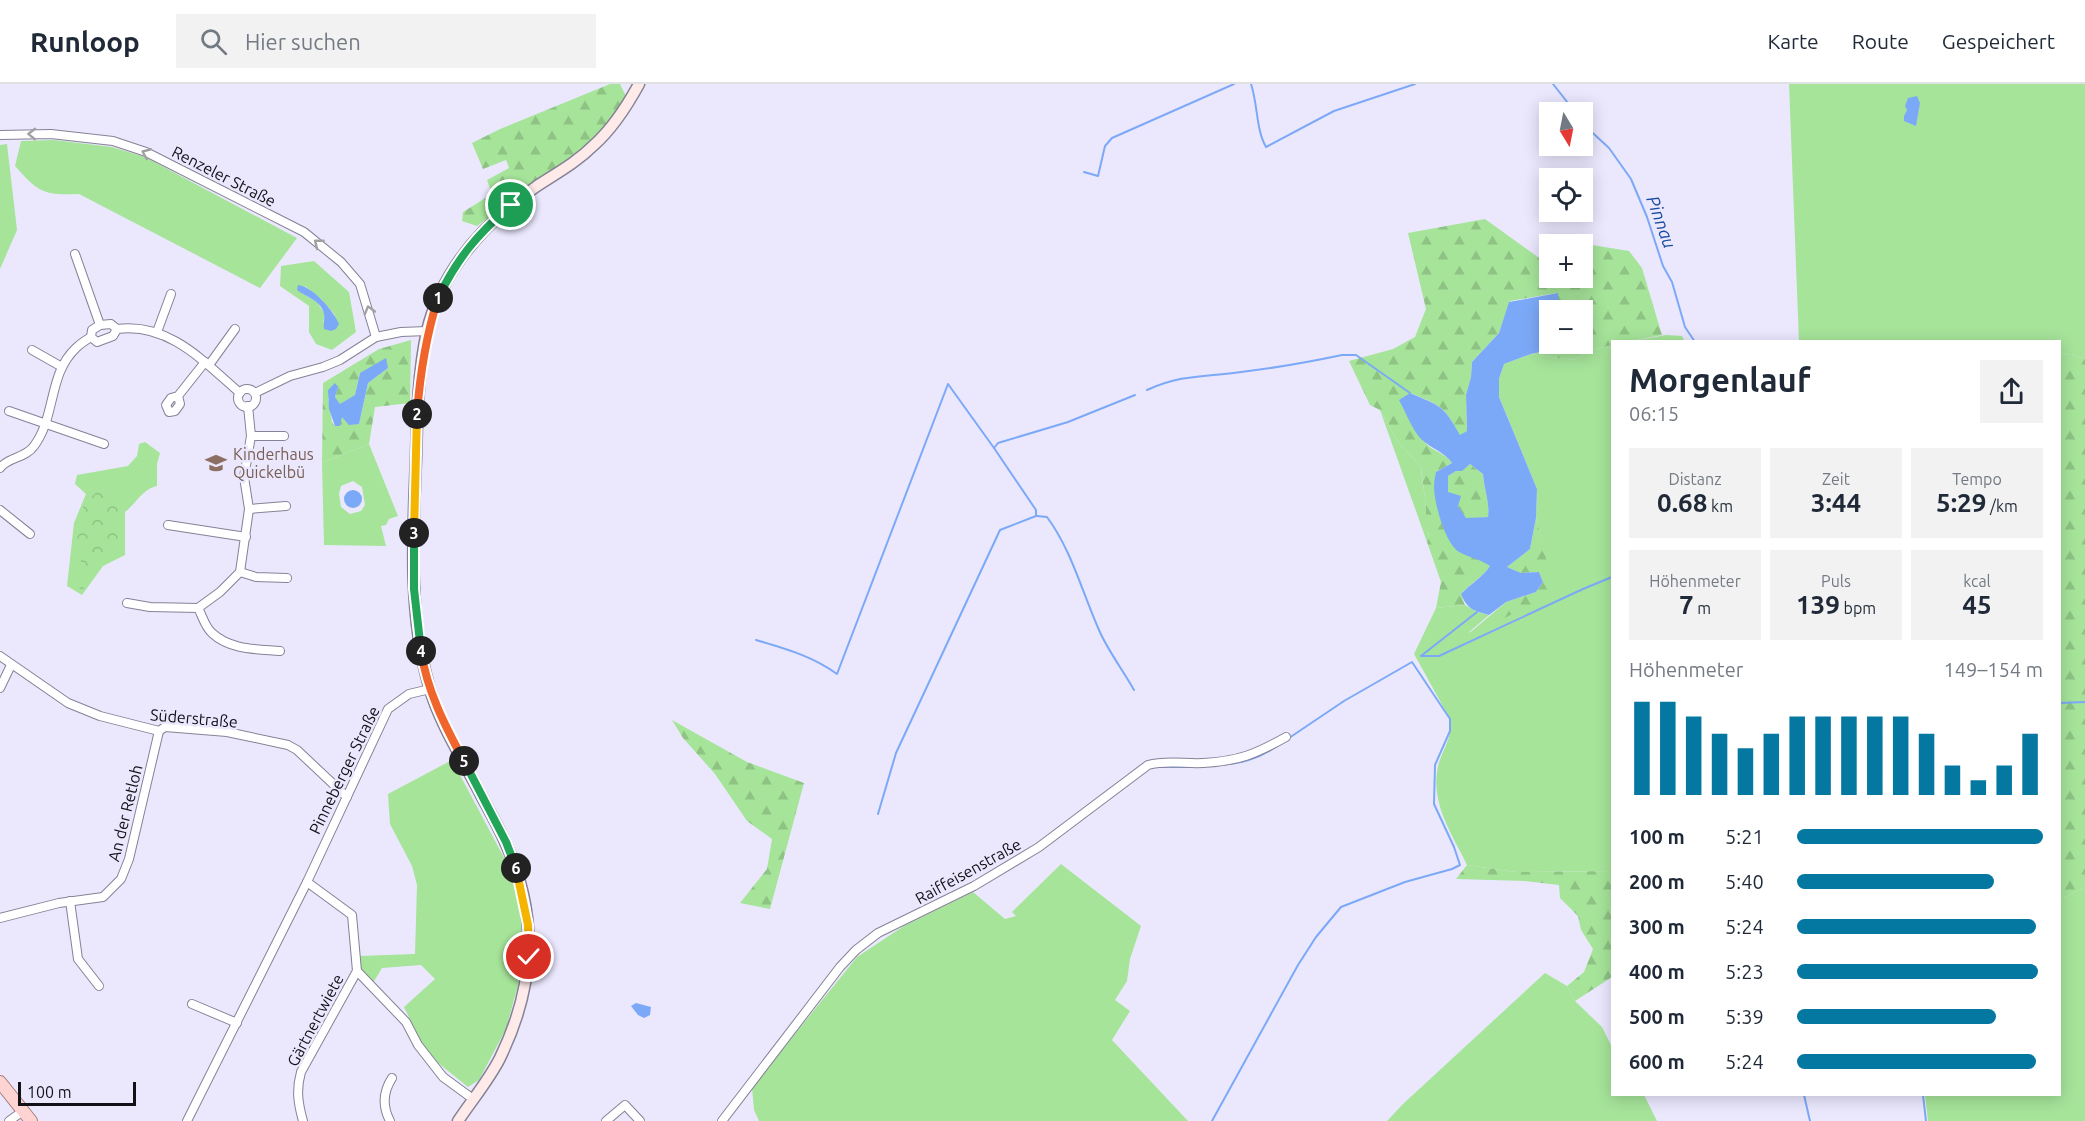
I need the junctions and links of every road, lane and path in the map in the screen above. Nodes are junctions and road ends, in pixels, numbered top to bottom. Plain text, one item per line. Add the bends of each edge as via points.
1 (639, 84) edge
2 (0, 135) edge
3 (75, 254) dead end
4 (171, 294) dead end
5 (100, 325) junction
6 (117, 329) junction
7 (235, 329) dead end
8 (427, 331) junction
9 (158, 332) junction
10 (91, 337) junction
11 (376, 337) junction
12 (32, 350) dead end
13 (207, 364) junction
14 (62, 367) junction
15 (240, 393) junction
16 (255, 393) junction
17 (178, 396) dead end
18 (248, 406) junction
19 (9, 411) dead end
20 (46, 424) junction
21 (251, 436) junction
22 (284, 436) dead end
23 (104, 444) dead end
24 (0, 468) edge
25 (286, 506) dead end
26 (249, 509) junction
27 (0, 510) edge
28 (168, 525) dead end
29 (30, 534) dead end
30 (246, 537) junction
31 (240, 572) junction
32 (287, 578) dead end
33 (127, 603) dead end
34 (198, 608) junction
35 (280, 651) dead end
36 (0, 656) edge
37 (10, 665) junction
38 (0, 688) edge
39 (430, 689) junction
40 (159, 731) junction
41 (1286, 737) dead end
42 (347, 797) junction
43 (307, 882) junction
44 (70, 901) junction
45 (0, 916) edge
46 (357, 971) junction
47 (99, 986) dead end
48 (192, 1005) dead end
49 (237, 1023) junction
50 (392, 1078) dead end
51 (0, 1082) edge
52 (473, 1099) junction
53 (27, 1116) edge
54 (9, 1121) edge
55 (187, 1121) edge
56 (303, 1121) edge
57 (390, 1121) edge
58 (458, 1121) edge
59 (606, 1121) edge
60 (640, 1121) edge
61 (722, 1121) edge

1 - 8 main road via 595,145 482,230 450,273
11 -> 2 street, Renzeler Straße via 360,284 341,262 304,232 146,152 113,141 51,134
3 - 5 street
4 - 9 street
5 - 6 street via 111,324
5 - 10 street via 92,330
6 - 9 street via 132,327
6 - 10 street via 106,340 98,342
7 - 13 street
8 - 11 street
8 - 39 main road via 417,415 414,589
9 - 13 street via 182,344
10 - 14 street via 75,348
11 - 16 street via 340,360 290,376
12 - 14 street
13 - 15 street
13 - 17 street
14 - 20 street
15 - 16 street via 244,389
15 - 18 street via 240,402
16 - 18 street via 254,404
18 - 21 street
19 - 20 street
20 - 23 street
20 - 24 street via 33,448
21 - 22 street
21 - 26 street via 244,477
25 - 26 street
26 - 30 street
27 - 29 street
28 - 30 street
30 - 31 street
31 - 32 street
31 - 34 street
33 - 34 street via 150,608
34 - 35 street via 210,632 230,645
36 - 37 street, Süderstraße
37 - 38 street
37 - 40 street, Süderstraße via 68,703 100,716
39 - 42 street, Pinneberger Straße via 409,694 388,709
39 - 52 main road via 506,842 528,925 529,957 519,1016 499,1060
40 - 42 street, Süderstraße via 165,727 227,732 288,745
40 - 44 street, An der Retloh via 121,879 104,897
41 - 61 street, Raiffeisenstraße via 1241,759 1148,765 1039,847 974,886 878,933 840,967
42 - 43 street, Pinneberger Straße
43 - 46 street, Gärtnertwiete via 352,915
43 - 49 street, Pinneberger Straße
44 - 45 street, An der Retloh
44 - 47 street via 78,959
46 - 52 street via 406,1022 443,1077
46 - 56 street, Gärtnertwiete via 301,1072 297,1100
48 - 49 street
49 - 55 street, Pinneberger Straße
50 - 57 street via 385,1088 384,1106
51 - 53 main road
52 - 58 main road
53 - 54 street
59 - 60 street via 625,1105

